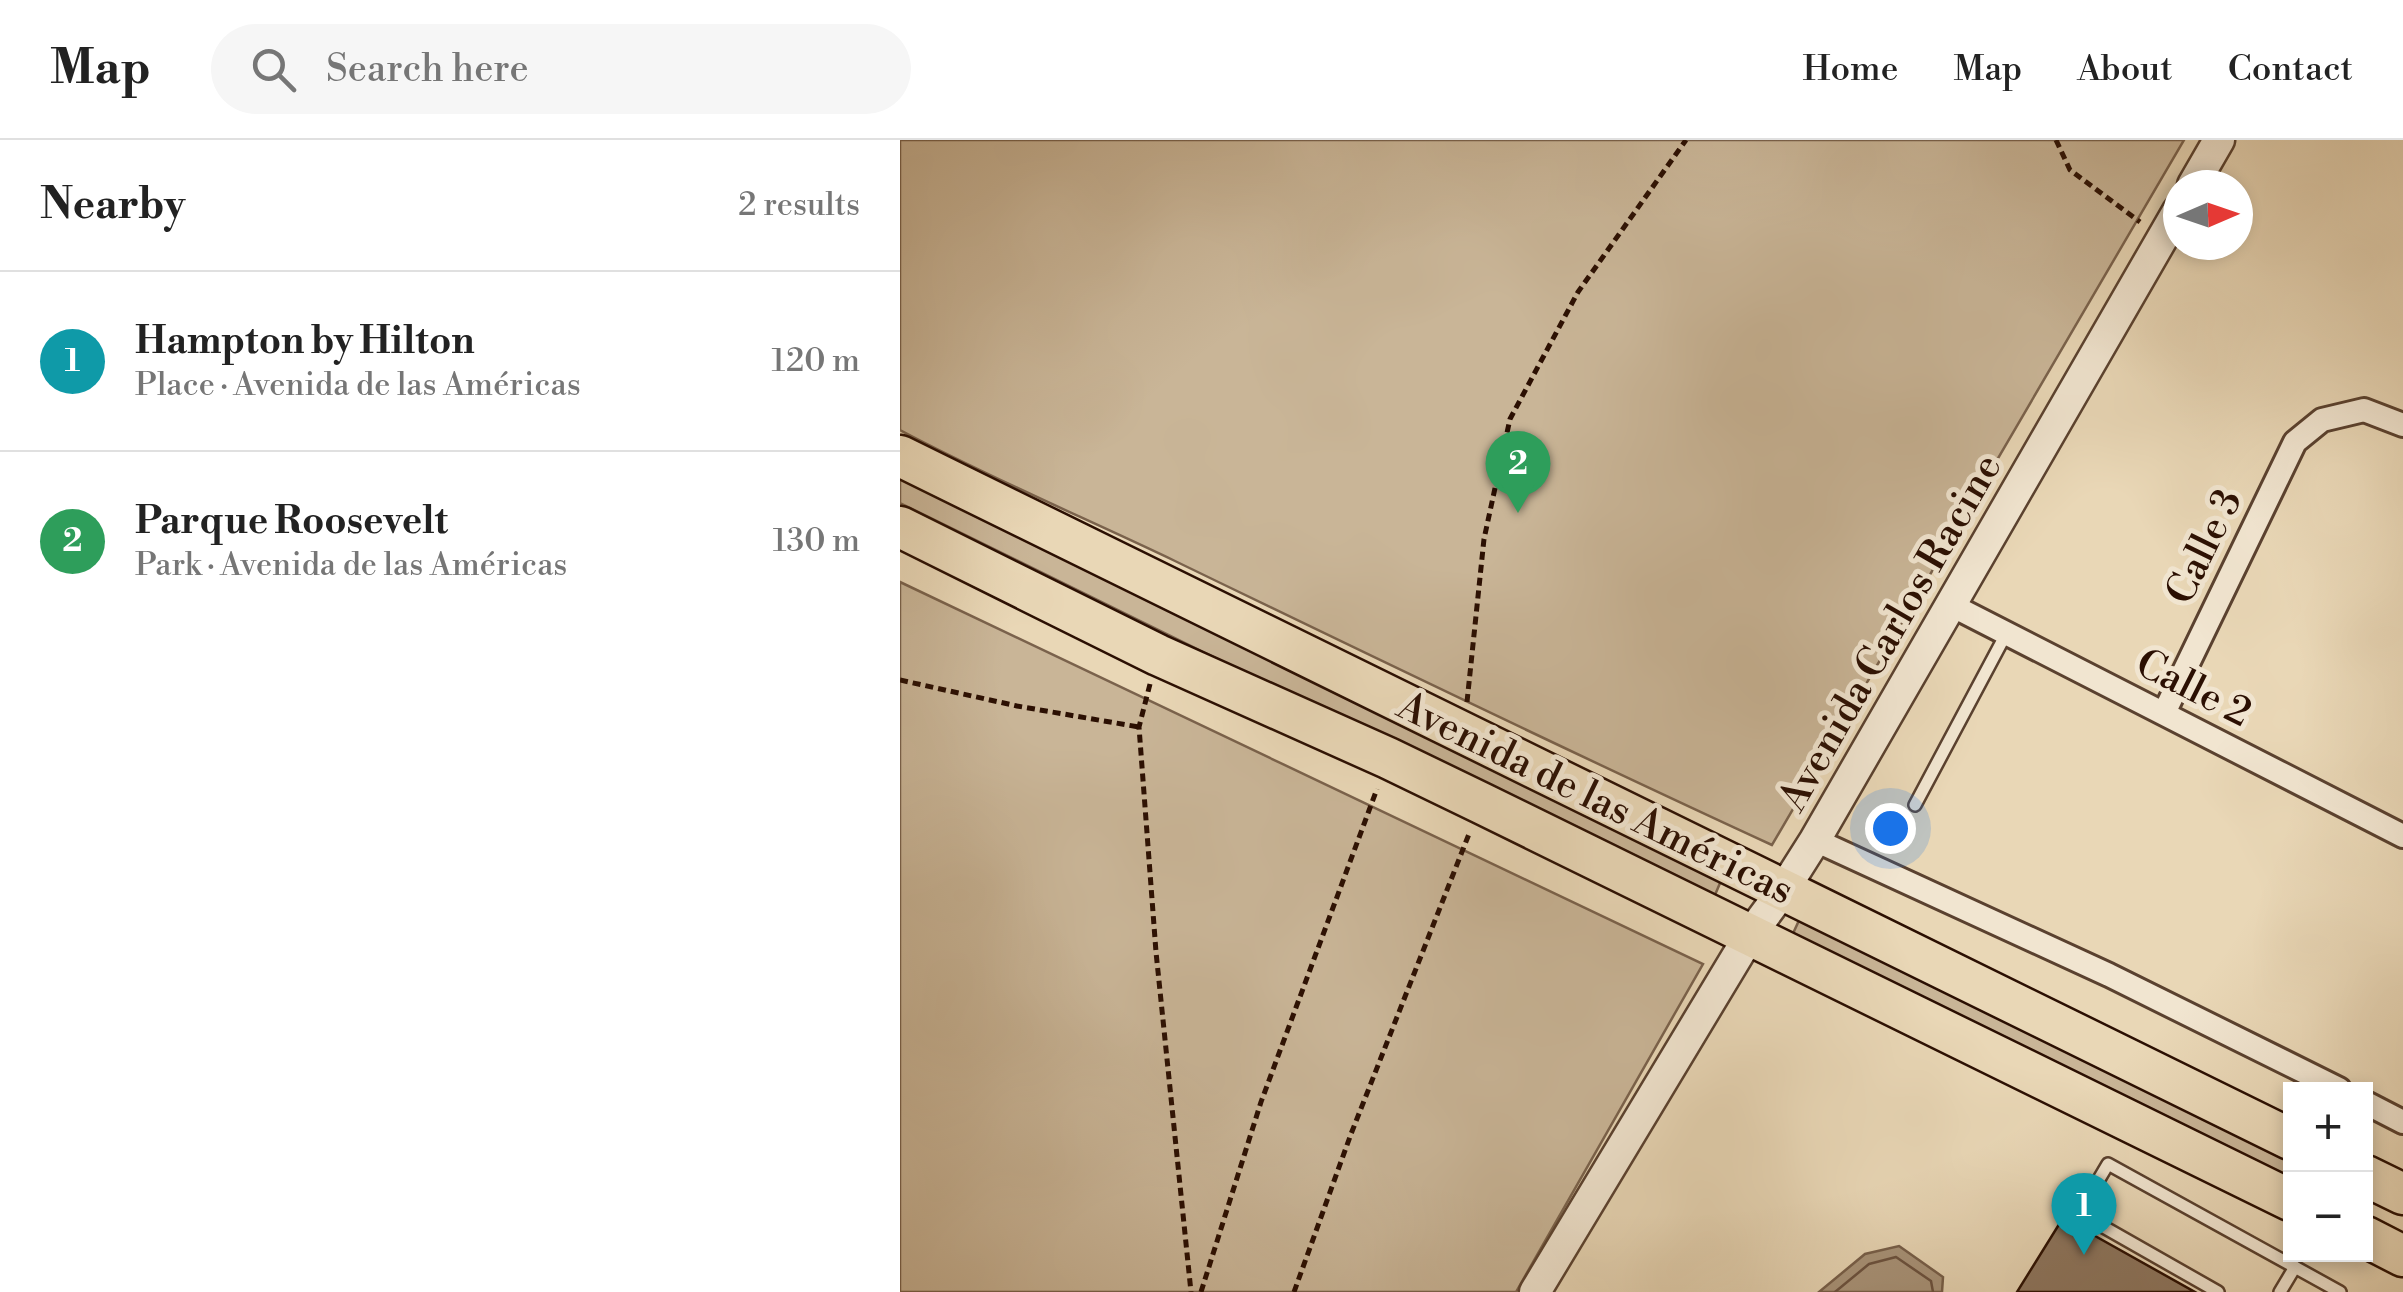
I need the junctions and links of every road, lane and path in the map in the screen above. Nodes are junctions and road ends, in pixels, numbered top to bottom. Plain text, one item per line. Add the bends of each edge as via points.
1 (1686, 140) edge
2 (2056, 140) edge
3 (2219, 140) edge
4 (2202, 170) edge
5 (2162, 239) joint
6 (2403, 425) edge
7 (900, 456) edge
8 (900, 526) edge
9 (1951, 605) junction
10 (2006, 634) junction
11 (1158, 656) junction
12 (900, 680) edge
13 (2164, 713) junction
14 (1139, 727) junction
15 (1464, 732) junction
16 (1388, 758) junction
17 (1481, 803) junction
18 (1916, 806) dead end
19 (2403, 836) edge
20 (1815, 840) junction
21 (1784, 889) junction
22 (1750, 935) junction
23 (2323, 1082) edge
24 (2373, 1107) edge
25 (2403, 1122) edge
26 (2283, 1136) edge
27 (2373, 1179) edge
28 (2403, 1194) edge
29 (2283, 1197) edge
30 (2373, 1241) edge
31 (2403, 1256) edge
32 (2295, 1268) junction
33 (1191, 1292) edge
34 (1201, 1292) edge
35 (1294, 1292) edge
36 (1535, 1292) edge
37 (2218, 1292) edge
38 (2280, 1292) edge
39 (2340, 1292) edge

1 - 15 path via 1578,292 1510,418 1484,539
2 - 5 path via 2070,170
3 - 4 street
5 - 9 street, Avenida Carlos Racine
6 - 13 street, Calle 3 via 2364,410 2322,420 2295,442
7 - 15 highway, Avenida de las Américas
8 - 11 highway, Avenida de las Américas
9 - 10 street, Calle 2
9 - 20 street, Avenida Carlos Racine
10 - 13 street, Calle 2
10 - 18 lane
11 - 14 path
11 - 16 highway, Avenida de las Américas
12 - 14 path
13 - 19 street, Calle 2
14 - 33 path
15 - 21 highway, Avenida de las Américas
16 - 17 highway, Avenida de las Américas
16 - 34 path via 1261,1102
17 - 22 highway, Avenida de las Américas
17 - 35 path
20 - 21 street, Avenida Carlos Racine
20 - 23 street, Avenida de las Américas
21 - 22 street, Avenida Carlos Racine
21 - 26 highway, Avenida de las Américas
22 - 29 highway, Avenida de las Américas
22 - 36 street, Avenida Carlos Racine
24 - 25 street
27 - 28 highway
30 - 31 highway
32 - 37 lane via 2108,1164 2079,1214
32 - 38 lane
32 - 39 lane

